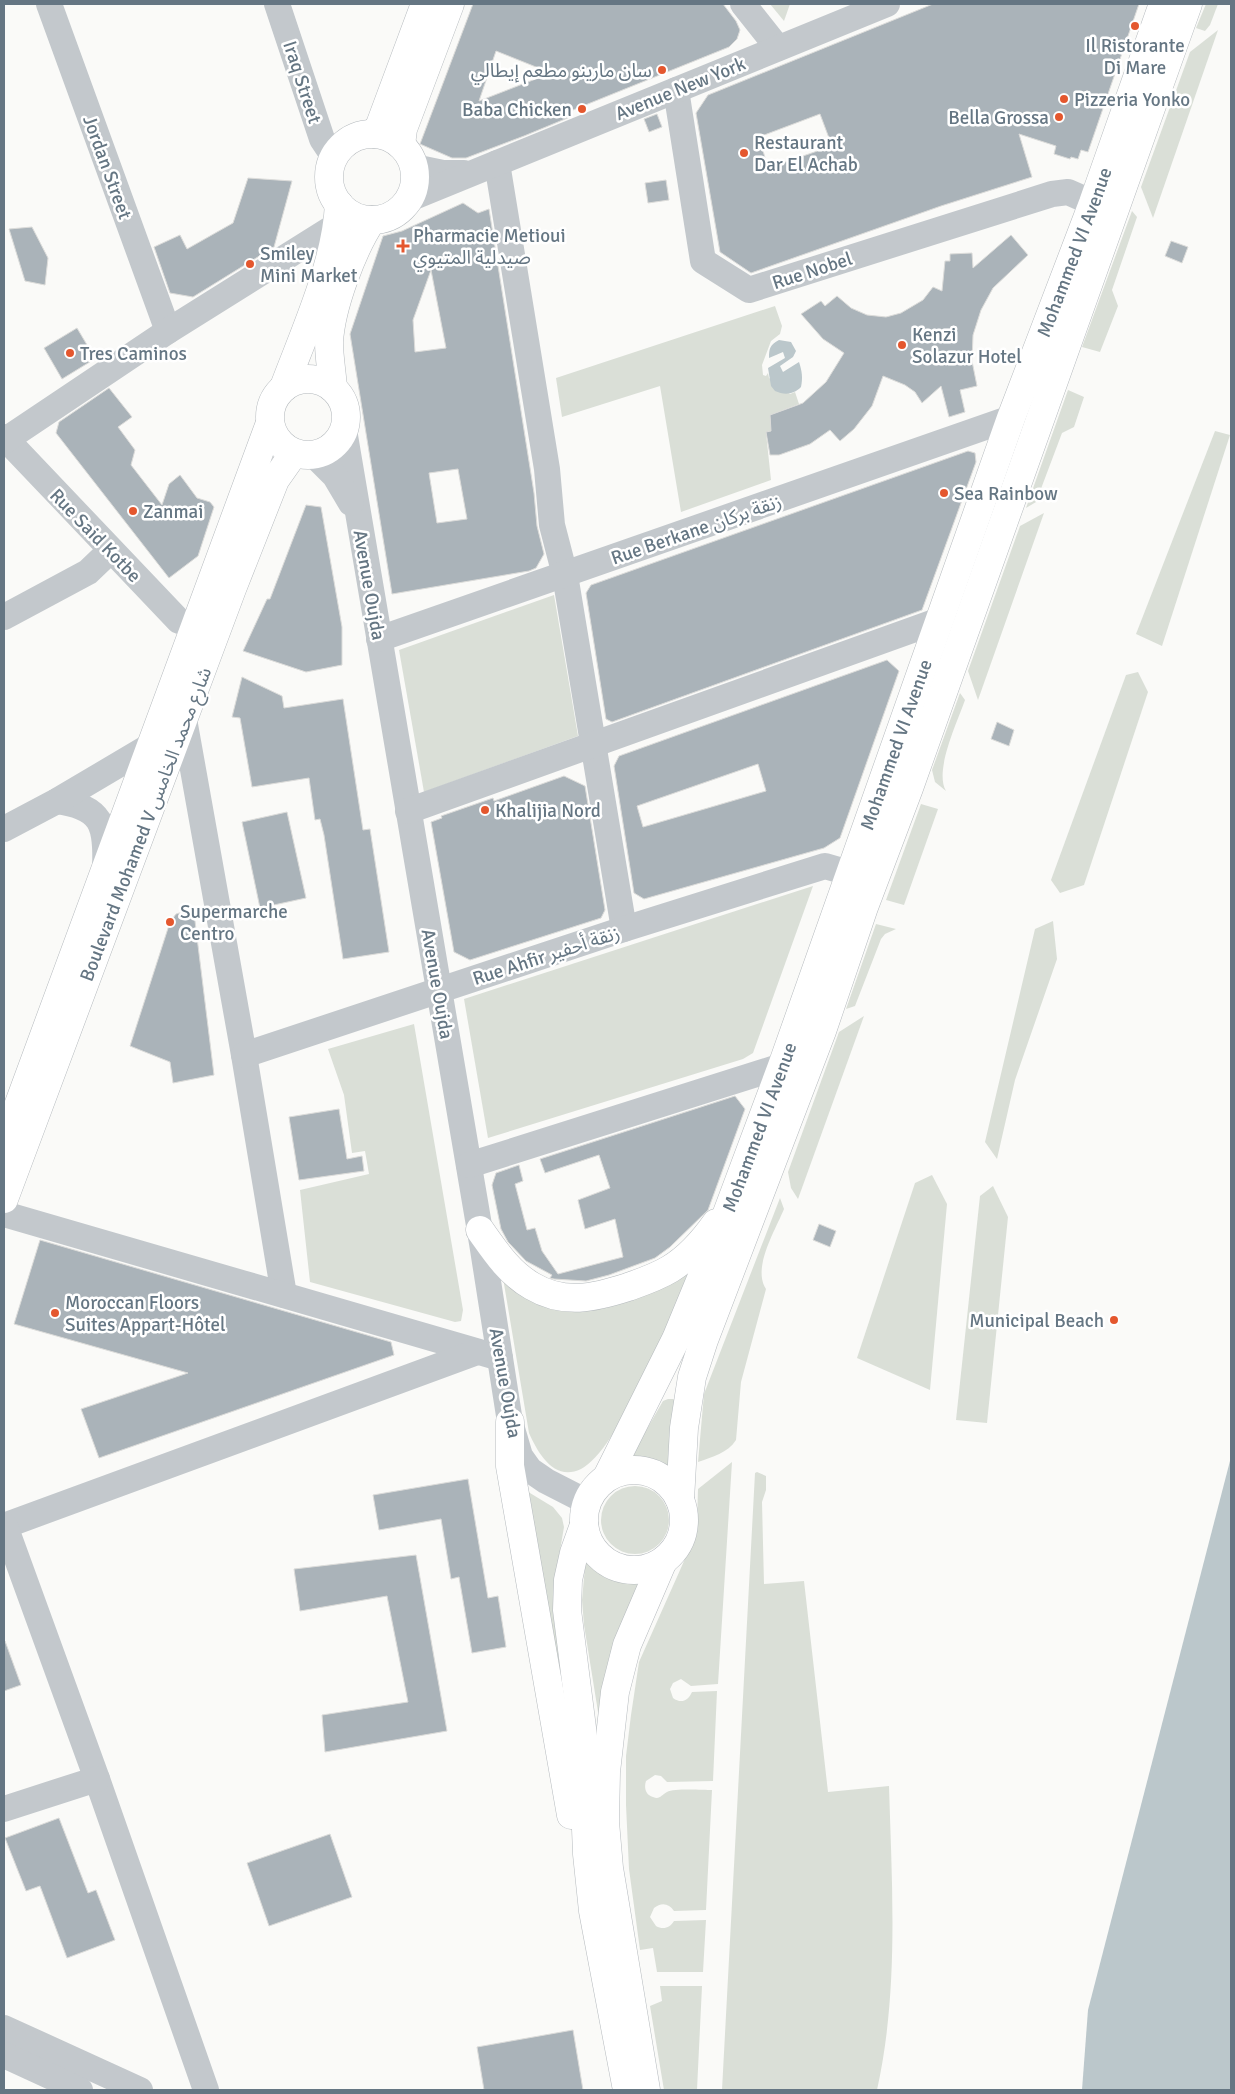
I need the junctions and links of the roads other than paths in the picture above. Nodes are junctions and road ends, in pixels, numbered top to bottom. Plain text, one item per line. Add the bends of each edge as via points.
1 (48, 4) edge
2 (277, 4) edge
3 (425, 4) edge
4 (450, 4) edge
5 (743, 4) edge
6 (887, 4) edge
7 (1163, 4) edge
8 (1188, 4) edge
9 (778, 48) junction
10 (676, 90) junction
11 (374, 134) junction
12 (407, 156) junction
13 (334, 157) junction
14 (496, 163) junction
15 (472, 173) junction
16 (409, 200) junction
17 (1092, 203) junction
18 (338, 215) junction
19 (372, 220) junction
20 (168, 330) junction
21 (284, 387) junction
22 (333, 388) junction
23 (1011, 418) junction
24 (270, 423) junction
25 (344, 430) junction
26 (4, 440) edge
27 (304, 454) junction
28 (358, 517) junction
29 (111, 550) junction
30 (565, 575) junction
31 (4, 617) edge
32 (940, 620) junction
33 (195, 625) junction
34 (379, 639) junction
35 (184, 719) junction
36 (150, 746) junction
37 (593, 746) junction
38 (57, 801) junction
39 (408, 811) junction
40 (4, 829) edge
41 (105, 873) junction
42 (849, 874) junction
43 (624, 929) junction
44 (439, 990) junction
45 (244, 1055) junction
46 (782, 1066) junction
47 (4, 1144) edge
48 (469, 1165) junction
49 (4, 1199) edge
50 (729, 1206) junction
51 (4, 1214) edge
52 (480, 1230) junction
53 (284, 1294) junction
54 (489, 1355) junction
55 (510, 1422) junction
56 (607, 1477) junction
57 (680, 1500) junction
58 (585, 1514) junction
59 (4, 1526) edge
60 (663, 1561) junction
61 (97, 1779) junction
62 (4, 1809) edge
63 (593, 1911) junction
64 (4, 2028) edge
65 (4, 2054) edge
66 (80, 2090) edge
67 (140, 2090) edge
68 (206, 2090) edge
69 (627, 2090) edge
70 (646, 2090) edge

1 - 20 street, Jordan Street
2 - 13 street, Iraq Street via 322,139
3 - 11 main road
4 - 12 main road via 403,130
5 - 9 street
6 - 9 street, Avenue New York
7 - 17 main road, Mohammed VI Avenue
8 - 57 main road, Mohammed VI Avenue via 822,1031 704,1340 692,1377 684,1428
9 - 10 street, Avenue New York
10 - 14 street, Avenue New York
10 - 17 street, Rue Nobel via 703,261 749,290 1052,194 1068,192
11 - 12 main road via 384,135
11 - 13 main road via 351,140
12 - 15 street, Avenue New York via 443,173
12 - 16 main road via 413,189
13 - 18 main road via 330,181
14 - 15 street, Avenue New York
14 - 30 street via 547,469 552,525
15 - 16 street, Avenue New York
16 - 19 main road via 386,218
17 - 23 main road, Mohammed VI Avenue
18 - 19 main road
18 - 20 street
18 - 21 main road via 316,301
19 - 22 main road via 354,255 331,324 329,344
20 - 26 street
21 - 22 main road via 304,378 316,379
21 - 24 main road via 272,403
22 - 25 main road via 344,403
23 - 30 street, Rue Berkane زنقة بركان
23 - 32 main road, Mohammed VI Avenue
24 - 27 main road via 282,446
24 - 33 main road, Boulevard Mohamed V شارع محمد الخامس
25 - 27 main road via 333,447
25 - 28 street, Avenue Oujda
26 - 29 street, Rue Said Kotbe
27 - 28 street via 341,484
27 - 35 main road, Boulevard Mohamed V شارع محمد الخامس via 275,480
28 - 34 street, Avenue Oujda
29 - 31 street via 88,572
29 - 33 street, Rue Said Kotbe via 179,621
30 - 34 street, Rue Berkane زنقة بركان
30 - 37 street
32 - 37 street
32 - 42 main road, Mohammed VI Avenue
33 - 36 main road, Boulevard Mohamed V شارع محمد الخامس
34 - 39 street, Avenue Oujda
35 - 45 street
35 - 49 main road, Boulevard Mohamed V شارع محمد الخامس
36 - 38 street
36 - 41 main road, Boulevard Mohamed V شارع محمد الخامس
37 - 39 street
37 - 43 street
38 - 40 street
38 - 41 street via 78,804 98,818 104,831
39 - 44 street, Avenue Oujda
41 - 47 main road, Boulevard Mohamed V شارع محمد الخامس
42 - 43 street, Rue Ahfir زنقة أحفير via 825,866
42 - 46 main road, Mohammed VI Avenue
43 - 44 street, Rue Ahfir زنقة أحفير
44 - 45 street, Rue Ahfir زنقة أحفير
44 - 48 street, Avenue Oujda
45 - 53 street
46 - 48 street
46 - 50 main road, Mohammed VI Avenue
48 - 52 street, Avenue Oujda
50 - 52 main road via 709,1233 671,1268 652,1279 583,1299 553,1295 523,1281 503,1262
50 - 56 main road, Mohammed VI Avenue via 676,1339
51 - 53 street
52 - 54 street, Avenue Oujda
53 - 54 street
54 - 55 street, Avenue Oujda
54 - 59 street
55 - 58 street, Avenue Oujda via 520,1456 530,1470
55 - 63 main road via 510,1466 572,1820
56 - 57 main road via 637,1469 653,1473 667,1481
56 - 58 main road via 598,1484
57 - 60 main road via 684,1530 676,1547
58 - 60 main road via 589,1542 599,1556 613,1566 630,1570 648,1569
58 - 63 main road via 568,1580 567,1610 582,1728 587,1854
59 - 61 street
60 - 70 main road via 627,1645 615,1692 606,1772 605,1822 609,1868
61 - 62 street
61 - 68 street
63 - 69 main road
64 - 67 street
65 - 66 street

